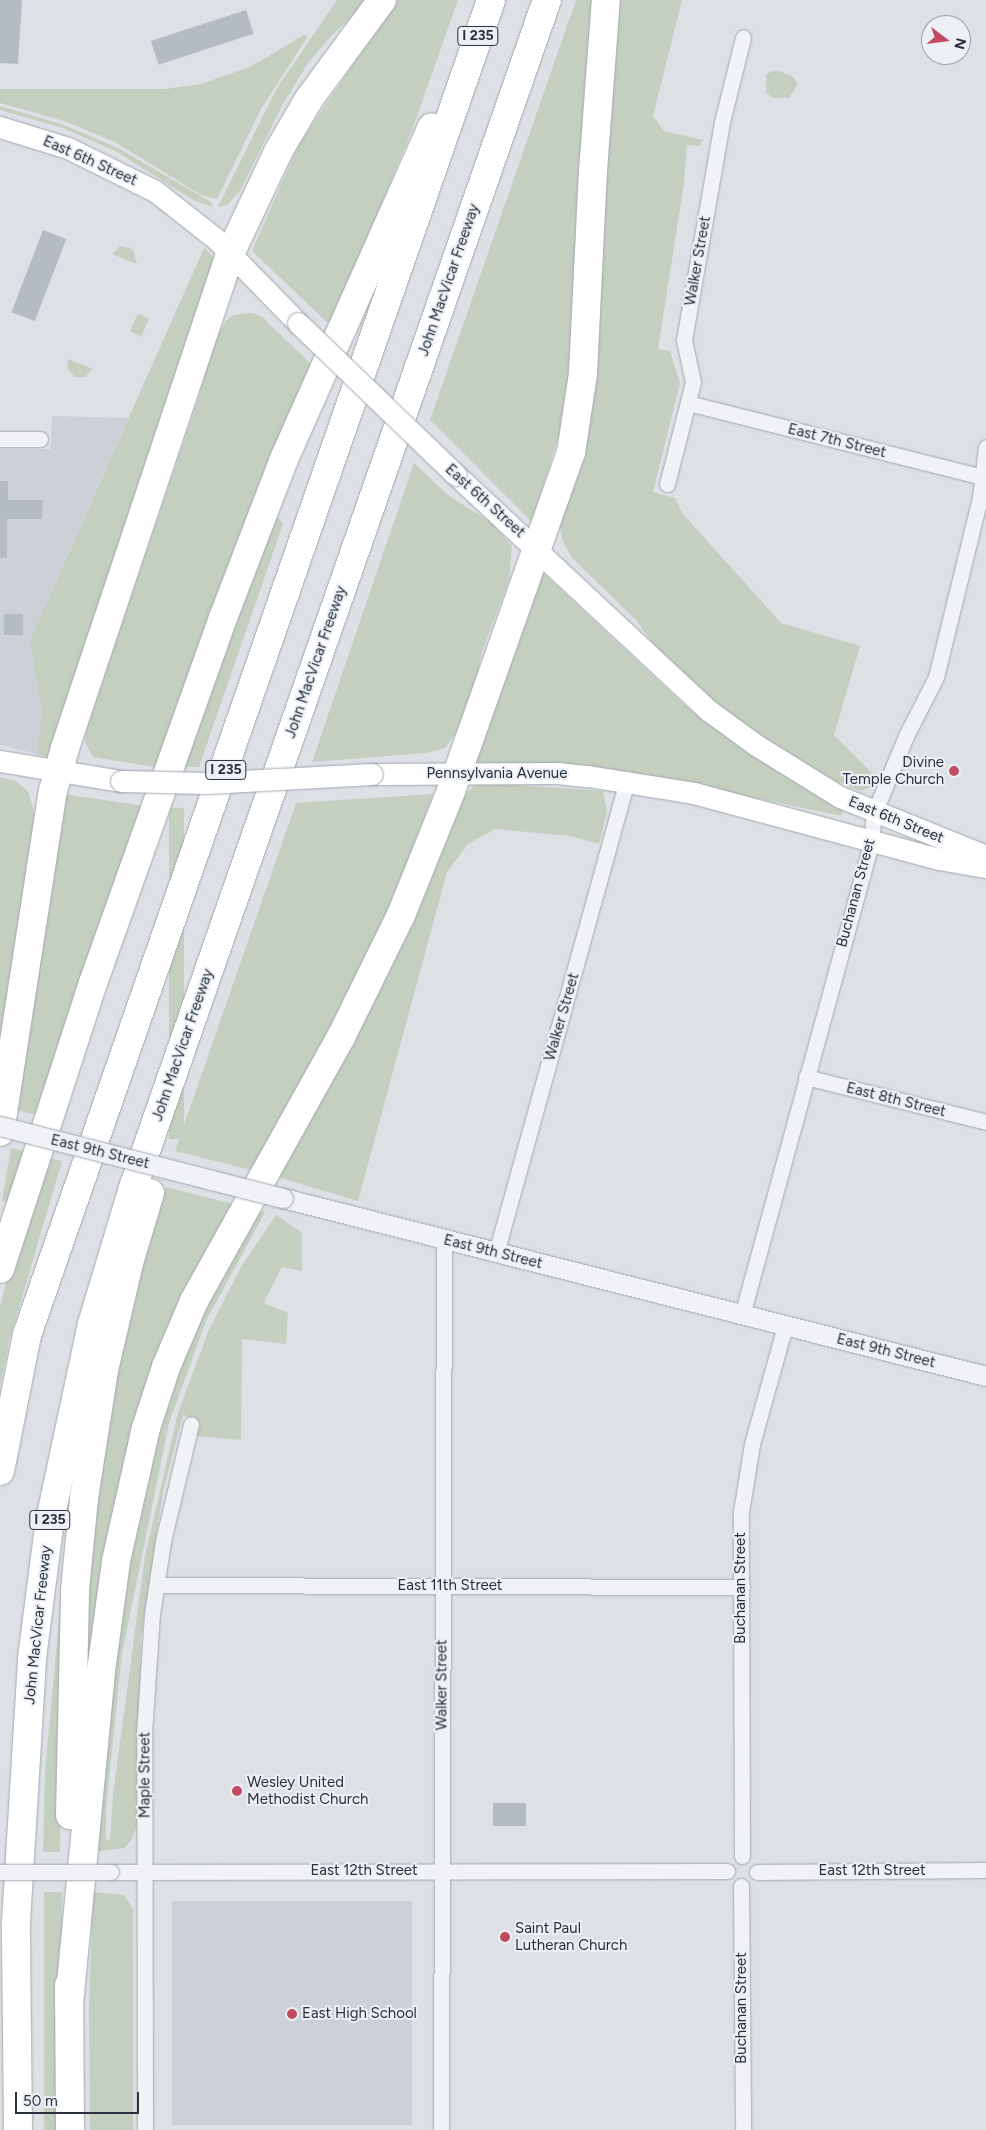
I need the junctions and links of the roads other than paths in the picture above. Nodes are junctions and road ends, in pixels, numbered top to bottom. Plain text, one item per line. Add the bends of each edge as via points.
1 (382, 0) edge
2 (490, 0) edge
3 (547, 0) edge
4 (606, 0) edge
5 (743, 38) dead end
6 (466, 72) junction
7 (0, 127) edge
8 (230, 254) junction
9 (688, 403) junction
10 (0, 439) edge
11 (40, 439) dead end
12 (986, 447) edge
13 (984, 478) edge
14 (667, 484) dead end
15 (538, 549) junction
16 (0, 761) edge
17 (58, 773) junction
18 (458, 773) junction
19 (627, 782) junction
20 (874, 813) junction
21 (871, 842) junction
22 (986, 856) edge
23 (986, 867) edge
24 (222, 934) junction
25 (806, 1077) junction
26 (986, 1122) edge
27 (0, 1126) edge
28 (0, 1132) edge
29 (444, 1239) junction
30 (496, 1252) junction
31 (0, 1269) edge
32 (742, 1315) junction
33 (785, 1326) junction
34 (986, 1376) edge
35 (191, 1424) dead end
36 (0, 1471) edge
37 (159, 1585) junction
38 (443, 1585) junction
39 (742, 1587) junction
40 (742, 1856) junction
41 (986, 1870) edge
42 (442, 1871) junction
43 (727, 1871) junction
44 (0, 1872) edge
45 (146, 1872) junction
46 (757, 1872) junction
47 (741, 1886) junction
48 (69, 2004) junction
49 (18, 2130) edge
50 (70, 2130) edge
51 (145, 2130) edge
52 (441, 2130) edge
53 (743, 2130) edge

1 - 8 highway via 309,99 278,152
2 - 6 highway, I 235
3 - 24 highway, John MacVicar Freeway / I 235
4 - 15 highway via 583,374 577,424 559,493
5 - 9 street, Walker Street via 722,122 684,340 692,382
6 - 31 highway via 417,154 284,459 223,618 93,982
6 - 36 highway, I 235 via 27,1335
7 - 8 main road, East 6th Street via 68,148 134,179 198,223
8 - 15 main road, East 6th Street, bridge via 456,475
8 - 17 highway
9 - 13 street, East 7th Street
9 - 14 street, Walker Street
10 - 11 street
12 - 13 street, Buchanan Street
13 - 20 street, Buchanan Street via 936,676 906,736
15 - 18 highway
15 - 20 main road, East 6th Street via 708,710 797,772
16 - 17 main road, Pennsylvania Avenue
17 - 18 main road, Pennsylvania Avenue, bridge via 121,781 199,783
17 - 28 highway
18 - 19 main road, Pennsylvania Avenue via 557,773
18 - 48 highway via 375,973 194,1301 166,1367 146,1428 116,1561 101,1672
19 - 21 main road, Pennsylvania Avenue via 702,795
19 - 30 street, Walker Street
20 - 21 street, Buchanan Street
20 - 22 main road, East 6th Street
21 - 23 main road, Pennsylvania Avenue via 939,860
21 - 25 street, Buchanan Street
24 - 48 highway via 127,1273 104,1370 84,1498 75,1590 72,1672
24 - 49 highway, John MacVicar Freeway / I 235 via 112,1250 69,1421 50,1520 32,1658 18,1852
25 - 26 street, East 8th Street
25 - 32 street, Buchanan Street
27 - 29 street, East 9th Street, bridge
29 - 30 street, East 9th Street
29 - 38 street, Walker Street
30 - 32 street, East 9th Street
32 - 33 street, East 9th Street
33 - 34 street, East 9th Street
33 - 39 street, Buchanan Street via 744,1488 741,1512
35 - 37 street, Maple Street via 163,1541
37 - 38 street, East 11th Street
37 - 45 street, Maple Street via 152,1614 144,1734
38 - 39 street, East 11th Street
38 - 42 street, Walker Street
39 - 40 street, Buchanan Street
40 - 43 street via 732,1860
40 - 46 street via 752,1859
41 - 46 street, East 12th Street
42 - 43 street, East 12th Street
42 - 45 street, East 12th Street
42 - 52 street, Walker Street
43 - 47 street via 732,1883
44 - 45 street, East 12th Street, bridge
45 - 51 street, Maple Street
46 - 47 street via 754,1881
47 - 53 street, Buchanan Street
48 - 50 highway

